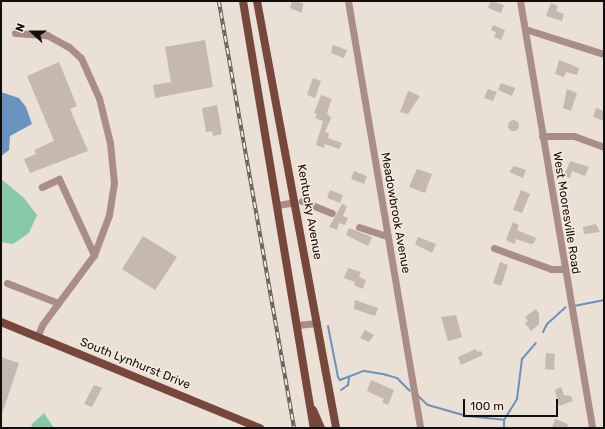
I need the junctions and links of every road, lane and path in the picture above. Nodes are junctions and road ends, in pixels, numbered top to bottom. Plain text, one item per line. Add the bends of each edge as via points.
1 (243, 1) edge
2 (257, 1) edge
3 (348, 1) edge
4 (520, 1) edge
5 (525, 29) junction
6 (16, 33) dead end
7 (604, 54) edge
8 (542, 136) junction
9 (604, 147) edge
10 (42, 187) dead end
11 (299, 201) junction
12 (277, 205) junction
13 (332, 213) dead end
14 (359, 227) dead end
15 (387, 236) junction
16 (494, 248) dead end
17 (94, 255) junction
18 (564, 269) junction
19 (7, 283) dead end
20 (58, 303) junction
21 (1, 322) edge
22 (317, 323) junction
23 (297, 325) junction
24 (36, 337) junction
25 (311, 408) junction
26 (260, 428) edge
27 (314, 428) edge
28 (321, 428) edge
29 (336, 428) edge
30 (420, 428) edge
31 (592, 428) edge

1 - 12 main road
2 - 11 main road, Kentucky Avenue
3 - 15 street, Meadowbrook Avenue
4 - 5 street, West Mooresville Road
5 - 7 street
5 - 8 street, West Mooresville Road
6 - 17 street via 47,35 69,47 81,58 99,98 110,143 114,183 109,215
8 - 9 street via 574,136
8 - 18 street, West Mooresville Road
10 - 17 street via 59,179
11 - 12 street
11 - 13 street
11 - 22 main road, Kentucky Avenue
12 - 23 main road
14 - 15 street
15 - 30 street, Meadowbrook Avenue
16 - 18 street via 551,269
17 - 20 street
18 - 31 street, West Mooresville Road
19 - 20 street
20 - 24 street
21 - 24 main road, South Lynhurst Drive
22 - 23 street
22 - 29 main road, Kentucky Avenue
23 - 25 main road
24 - 26 main road, South Lynhurst Drive
25 - 27 main road
25 - 28 main road

